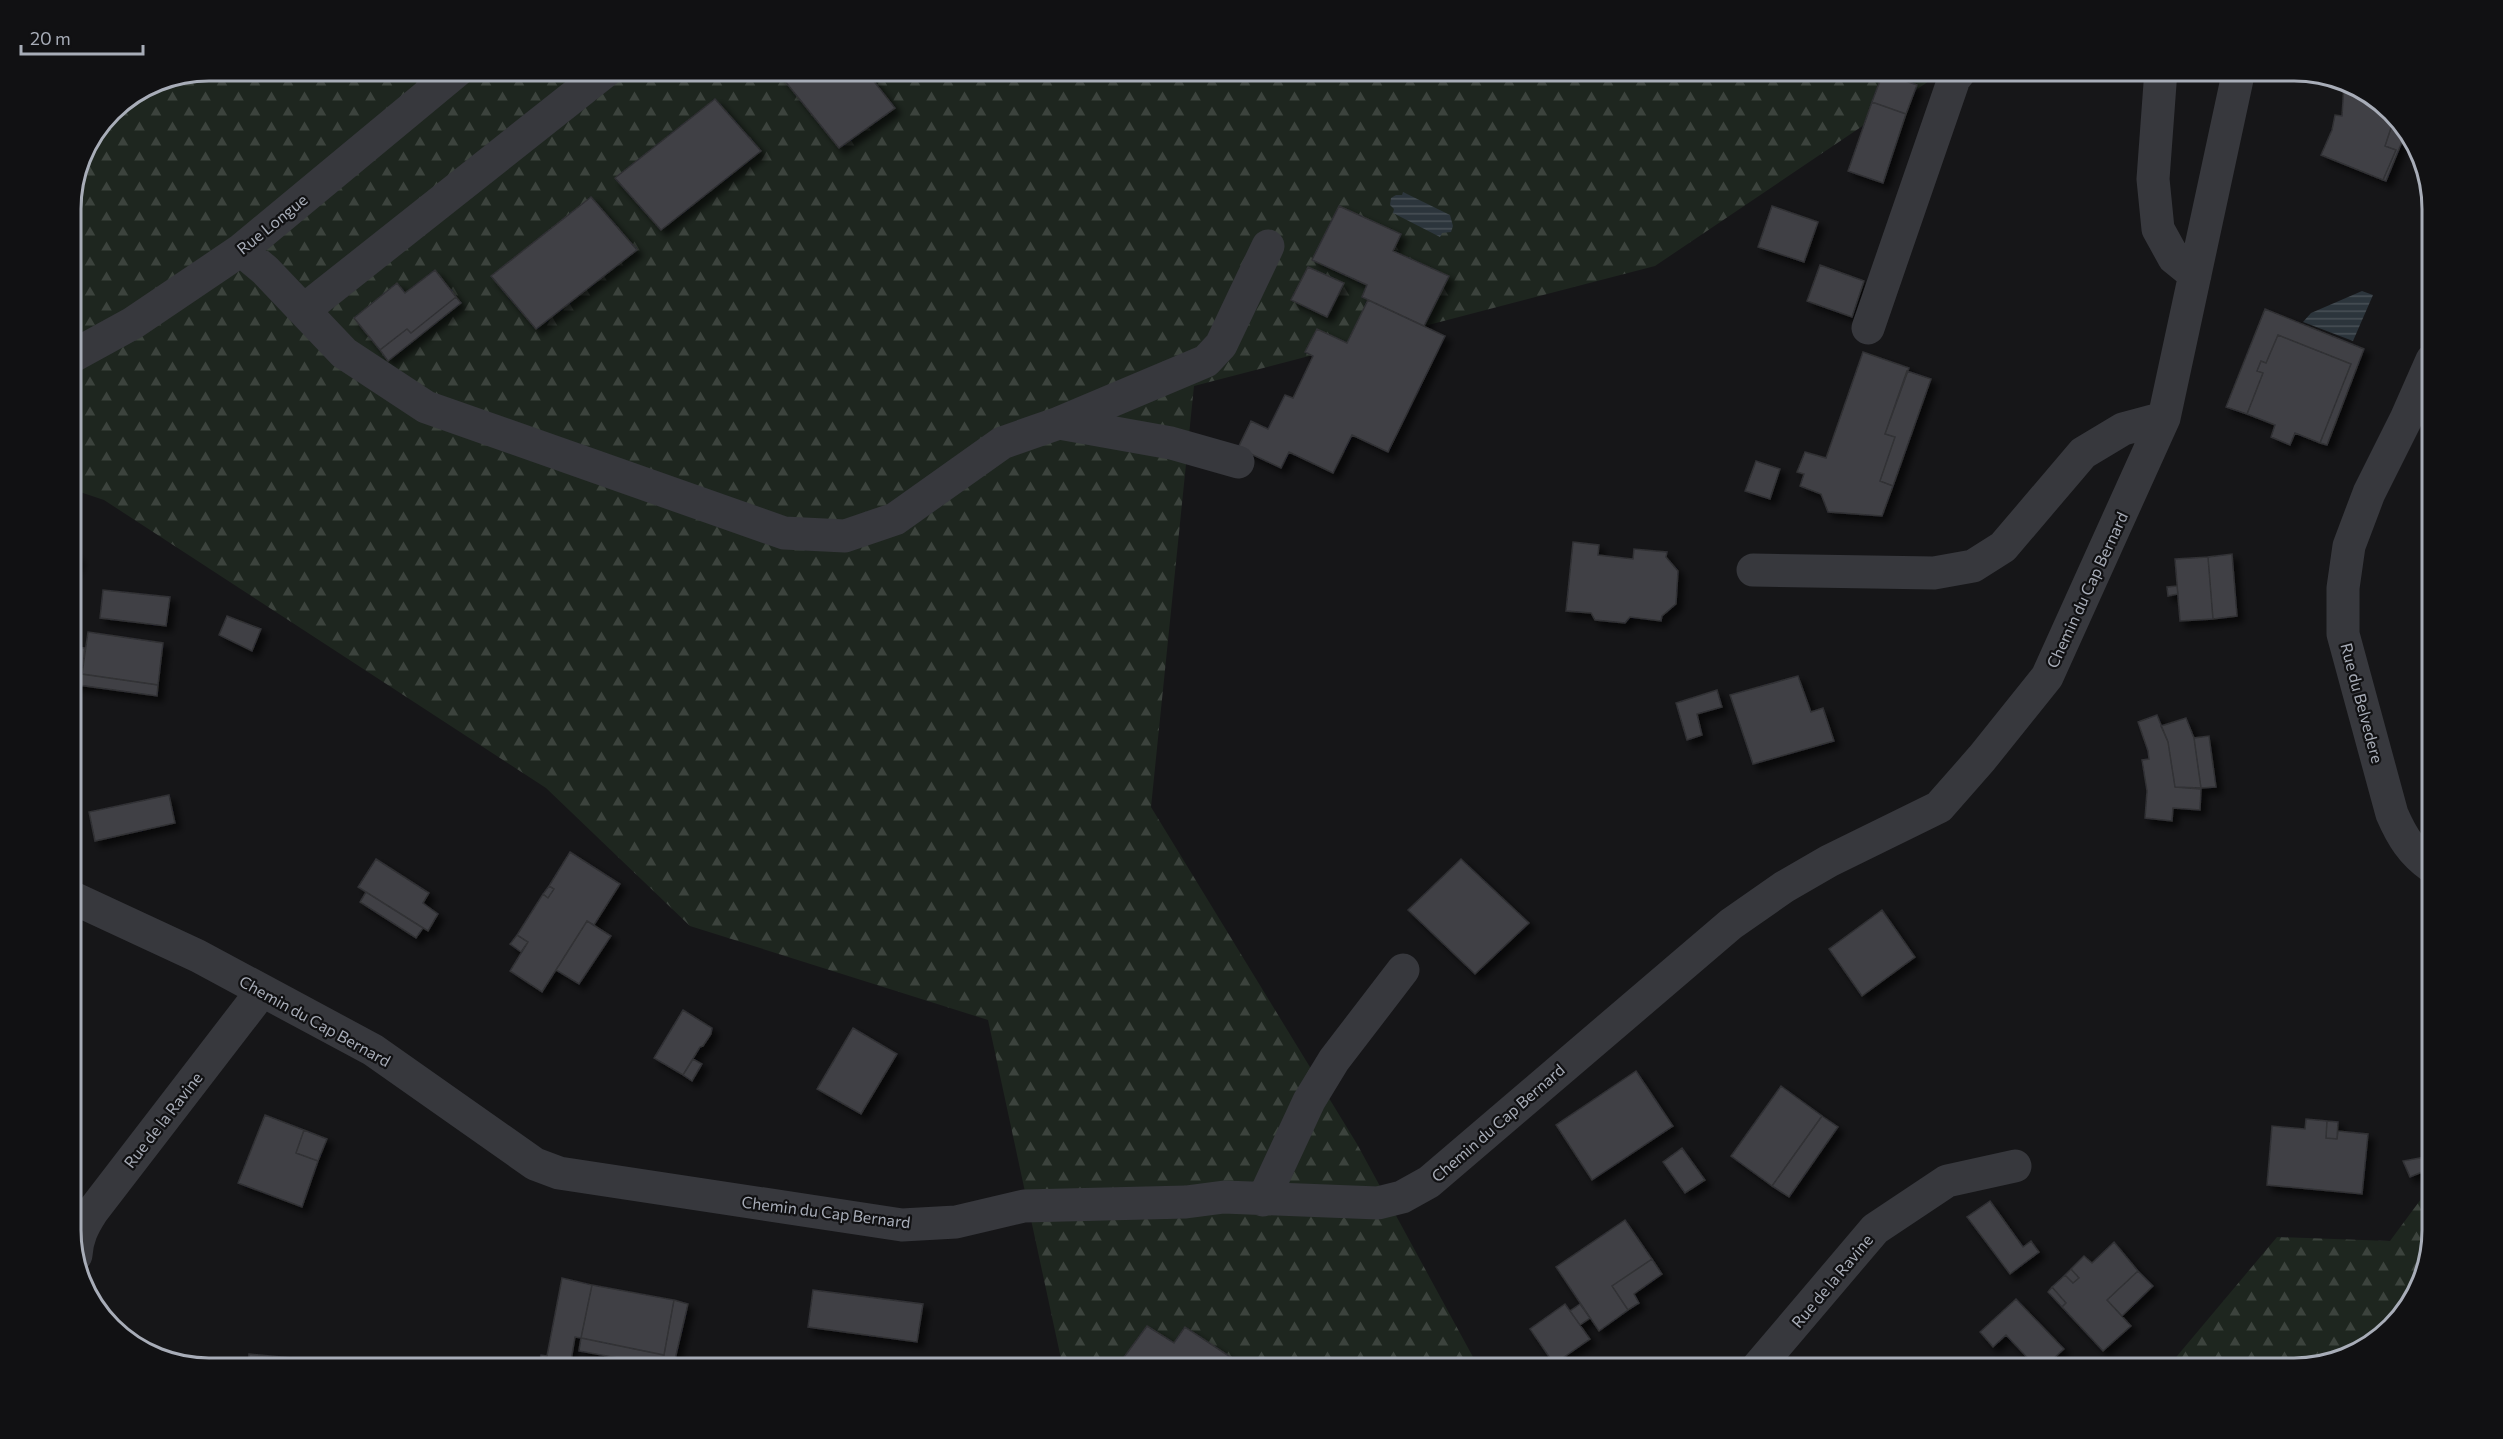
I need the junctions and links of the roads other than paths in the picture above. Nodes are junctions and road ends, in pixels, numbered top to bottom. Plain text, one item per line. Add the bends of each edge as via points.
1 (445, 81) edge
2 (593, 81) edge
3 (1954, 81) edge
4 (2160, 81) edge
5 (2237, 81) edge
6 (1268, 246) dead end
7 (242, 250) junction
8 (2195, 275) junction
9 (304, 310) junction
10 (1868, 328) dead end
11 (81, 351) edge
12 (2422, 383) edge
13 (2164, 418) junction
14 (1059, 423) junction
15 (1238, 462) dead end
16 (1753, 570) dead end
17 (2422, 859) edge
18 (81, 902) edge
19 (1403, 970) dead end
20 (262, 991) junction
21 (2014, 1166) dead end
22 (1263, 1200) junction
23 (81, 1229) edge
24 (1765, 1358) edge

1 - 7 street, Rue Longue
2 - 9 street
3 - 10 street
4 - 8 street via 2153,179 2158,229 2174,258
5 - 8 street, Chemin du Cap Bernard
6 - 14 street via 1226,337 1206,361
7 - 9 street
7 - 11 street, Rue Longue via 132,323
8 - 13 street, Chemin du Cap Bernard
9 - 14 street via 344,353 426,406 784,533 846,536 895,519 1002,443
12 - 17 street, Rue du Belvedere via 2368,493 2349,546 2343,588 2343,634 2392,814 2402,837
13 - 16 street via 2123,429 2083,453 2003,548 1973,566 1934,573
13 - 22 street, Chemin du Cap Bernard via 2047,677 1939,807 1820,866 1731,924 1429,1182 1402,1197 1378,1203
14 - 15 street via 1171,442
18 - 20 street, Chemin du Cap Bernard via 198,956
19 - 22 street via 1334,1060 1309,1101
20 - 22 street, Chemin du Cap Bernard via 373,1050 535,1164 559,1173 902,1225 956,1222 1024,1206 1186,1202 1224,1197
20 - 23 street, Rue de la Ravine
21 - 24 street, Rue de la Ravine via 1947,1181 1875,1229

